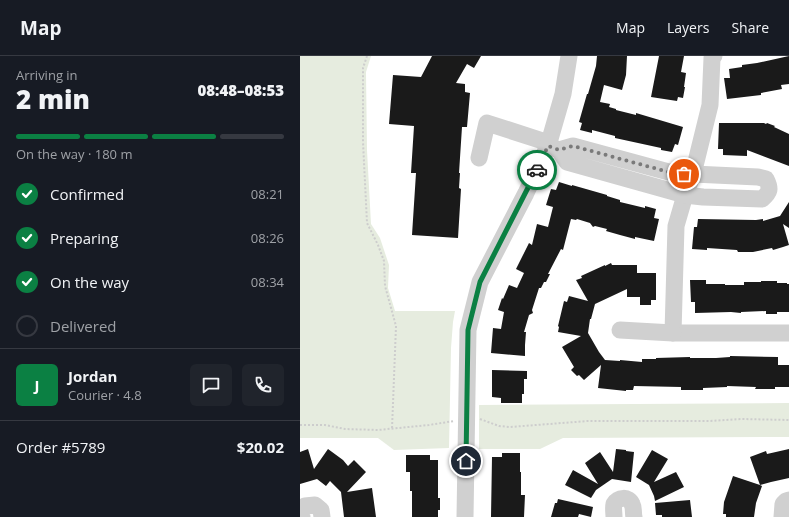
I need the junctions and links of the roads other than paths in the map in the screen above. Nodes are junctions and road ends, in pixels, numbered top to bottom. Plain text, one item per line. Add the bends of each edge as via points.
1 (569, 56) edge
2 (714, 56) edge
3 (552, 146) junction
4 (479, 158) dead end
5 (693, 174) junction
6 (685, 195) junction
7 (620, 330) dead end
8 (673, 333) junction
9 (789, 333) edge
10 (789, 500) edge
11 (302, 517) edge
12 (322, 517) edge
13 (465, 517) edge
14 (614, 517) edge
15 (634, 517) edge
16 (782, 517) edge

1 - 3 street
2 - 5 street via 710,105
3 - 4 street via 487,123
3 - 5 street via 573,146 676,174
3 - 6 street via 567,162
3 - 13 street via 480,282 468,330
5 - 6 street
5 - 6 street via 758,177 766,179 770,186 762,199
6 - 8 street via 676,226
7 - 8 street
8 - 9 street
10 - 16 street via 783,504
11 - 12 street via 305,506 315,505 321,510
14 - 15 street via 613,506 620,498 625,498 633,505

